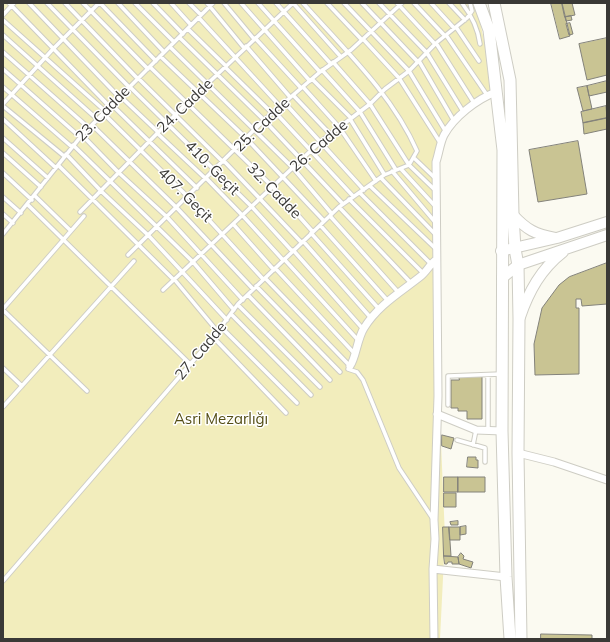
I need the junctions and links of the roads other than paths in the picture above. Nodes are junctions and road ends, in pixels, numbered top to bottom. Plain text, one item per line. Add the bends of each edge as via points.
1 (29, 3) edge
2 (47, 3) edge
3 (65, 3) edge
4 (83, 3) edge
5 (99, 3) edge
6 (118, 3) edge
7 (135, 3) edge
8 (153, 3) edge
9 (170, 3) edge
10 (189, 3) edge
11 (224, 3) edge
12 (241, 3) edge
13 (258, 3) edge
14 (276, 3) edge
15 (293, 3) edge
16 (303, 3) edge
17 (327, 3) edge
18 (344, 3) edge
19 (362, 3) edge
20 (379, 3) edge
21 (414, 3) edge
22 (431, 3) edge
23 (449, 3) edge
24 (462, 3) edge
25 (470, 3) edge
26 (479, 3) edge
27 (494, 3) edge
28 (12, 4) edge
29 (210, 4) edge
30 (400, 4) edge
31 (91, 11) junction
32 (284, 12) junction
33 (390, 14) junction
34 (471, 14) junction
35 (3, 15) edge
36 (200, 16) junction
37 (3, 20) edge
38 (82, 20) junction
39 (274, 20) junction
40 (465, 20) junction
41 (380, 23) junction
42 (191, 25) junction
43 (455, 27) junction
44 (188, 29) junction
45 (265, 29) junction
46 (73, 30) junction
47 (371, 32) junction
48 (182, 34) junction
49 (3, 35) edge
50 (446, 36) junction
51 (179, 37) junction
52 (255, 38) junction
53 (63, 40) junction
54 (362, 40) junction
55 (174, 42) junction
56 (436, 44) junction
57 (480, 44) dead end
58 (170, 47) junction
59 (245, 47) junction
60 (52, 49) junction
61 (3, 52) edge
62 (164, 52) junction
63 (348, 53) junction
64 (427, 53) junction
65 (160, 56) junction
66 (235, 56) junction
67 (45, 57) junction
68 (341, 57) junction
69 (156, 61) junction
70 (479, 61) dead end
71 (418, 62) junction
72 (332, 63) junction
73 (37, 65) junction
74 (225, 66) junction
75 (149, 68) junction
76 (3, 69) edge
77 (321, 71) junction
78 (408, 71) junction
79 (29, 74) junction
80 (217, 74) junction
81 (138, 78) junction
82 (399, 78) junction
83 (311, 80) junction
84 (208, 83) junction
85 (20, 84) junction
86 (3, 87) edge
87 (129, 87) junction
88 (302, 87) junction
89 (198, 92) junction
90 (382, 93) junction
91 (11, 94) junction
92 (491, 94) junction
93 (120, 96) junction
94 (292, 96) junction
95 (284, 102) junction
96 (186, 104) junction
97 (370, 104) junction
98 (474, 104) junction
99 (3, 105) edge
100 (111, 106) junction
101 (280, 106) junction
102 (104, 112) junction
103 (273, 112) junction
104 (360, 112) junction
105 (464, 113) junction
106 (176, 115) junction
107 (3, 119) edge
108 (98, 119) junction
109 (351, 119) junction
110 (264, 120) junction
111 (454, 121) junction
112 (167, 123) junction
113 (90, 126) junction
114 (339, 127) junction
115 (255, 129) junction
116 (158, 132) junction
117 (446, 132) junction
118 (330, 134) junction
119 (81, 136) junction
120 (3, 138) edge
121 (246, 138) junction
122 (148, 141) junction
123 (320, 142) junction
124 (441, 144) junction
125 (73, 146) junction
126 (140, 150) junction
127 (235, 150) junction
128 (311, 151) junction
129 (3, 154) edge
130 (65, 155) junction
131 (414, 158) junction
132 (302, 160) junction
133 (128, 162) junction
134 (224, 162) junction
135 (409, 165) junction
136 (57, 167) junction
137 (293, 168) junction
138 (399, 169) junction
139 (215, 170) junction
140 (392, 171) junction
141 (118, 172) junction
142 (3, 174) edge
143 (384, 174) junction
144 (284, 177) junction
145 (48, 178) junction
146 (382, 178) junction
147 (435, 178) junction
148 (206, 179) junction
149 (109, 181) junction
150 (376, 181) junction
151 (370, 186) junction
152 (273, 187) junction
153 (41, 188) junction
154 (197, 188) junction
155 (101, 190) junction
156 (364, 190) junction
157 (435, 190) junction
158 (360, 193) junction
159 (35, 196) junction
160 (353, 196) junction
161 (3, 197) edge
162 (188, 197) junction
163 (261, 198) junction
164 (349, 199) junction
165 (32, 200) junction
166 (92, 200) junction
167 (343, 204) junction
168 (28, 205) junction
169 (252, 207) junction
170 (339, 207) junction
171 (436, 207) junction
172 (177, 208) junction
173 (80, 212) dead end
174 (21, 213) junction
175 (3, 214) edge
176 (331, 215) junction
177 (513, 215) junction
178 (84, 216) dead end
179 (243, 216) junction
180 (168, 217) junction
181 (324, 221) junction
182 (607, 222) edge
183 (13, 223) junction
184 (437, 224) junction
185 (234, 225) junction
186 (320, 225) junction
187 (157, 228) junction
188 (70, 230) junction
189 (4, 232) edge
190 (312, 232) junction
191 (223, 234) junction
192 (607, 234) edge
193 (436, 235) junction
194 (149, 236) junction
195 (557, 238) junction
196 (63, 240) junction
197 (302, 242) junction
198 (212, 244) junction
199 (140, 245) junction
200 (568, 248) junction
201 (515, 249) junction
202 (438, 250) junction
203 (293, 251) junction
204 (501, 251) junction
205 (202, 254) junction
206 (128, 255) dead end
207 (284, 260) junction
208 (134, 261) dead end
209 (193, 262) junction
210 (433, 262) junction
211 (518, 265) junction
212 (274, 269) junction
213 (183, 271) junction
214 (423, 274) junction
215 (502, 278) junction
216 (264, 279) junction
217 (174, 280) junction
218 (411, 284) junction
219 (111, 286) junction
220 (255, 288) junction
221 (163, 290) dead end
222 (398, 292) junction
223 (248, 295) junction
224 (243, 300) junction
225 (388, 301) junction
226 (238, 305) junction
227 (379, 309) junction
228 (3, 310) edge
229 (234, 310) junction
230 (231, 314) junction
231 (371, 319) junction
232 (519, 319) junction
233 (227, 320) junction
234 (221, 326) junction
235 (363, 329) junction
236 (218, 332) junction
237 (213, 337) junction
238 (358, 340) junction
239 (354, 353) junction
240 (50, 355) junction
241 (190, 364) junction
242 (349, 367) junction
243 (3, 368) edge
244 (340, 372) dead end
245 (502, 374) junction
246 (488, 375) junction
247 (330, 380) dead end
248 (22, 386) junction
249 (320, 387) dead end
250 (87, 391) dead end
251 (311, 395) dead end
252 (297, 403) dead end
253 (448, 405) dead end
254 (3, 407) edge
255 (286, 413) dead end
256 (437, 414) junction
257 (476, 430) junction
258 (488, 431) junction
259 (502, 432) junction
260 (457, 440) dead end
261 (473, 445) junction
262 (518, 452) junction
263 (485, 462) dead end
264 (607, 480) edge
265 (434, 520) junction
266 (433, 569) junction
267 (506, 577) junction
268 (3, 581) edge
269 (434, 639) edge
270 (510, 639) edge
271 (521, 639) edge

1 - 53 lane
2 - 46 lane, 410. Geçit
3 - 38 lane
4 - 31 lane, 32. Cadde
5 - 31 lane
5 - 69 lane
6 - 62 lane
7 - 55 lane
8 - 48 lane
9 - 42 lane
10 - 36 lane
11 - 52 lane
12 - 45 lane
13 - 39 lane
14 - 32 lane
15 - 32 lane, 24. Cadde
15 - 68 lane
16 - 63 lane
17 - 54 lane
18 - 47 lane
19 - 41 lane
20 - 33 lane
21 - 50 lane
22 - 43 lane
23 - 40 lane
24 - 34 lane
25 - 34 lane
26 - 92 main road via 489,30
27 - 177 main road via 510,80
28 - 35 lane
28 - 60 lane
29 - 36 lane, 23. Cadde
29 - 59 lane
30 - 33 lane, 25. Cadde
30 - 56 lane
31 - 38 lane
31 - 75 lane, 32. Cadde
32 - 39 lane, 24. Cadde
32 - 72 lane
33 - 41 lane, 25. Cadde
33 - 64 lane
34 - 40 lane, 26. Cadde
34 - 57 lane
36 - 42 lane, 23. Cadde
36 - 66 lane
37 - 67 lane, 407. Geçit
38 - 46 lane
38 - 81 lane
39 - 45 lane, 24. Cadde
39 - 77 lane
40 - 43 lane, 26. Cadde
41 - 47 lane, 25. Cadde
41 - 71 lane
42 - 44 lane, 23. Cadde
43 - 50 lane, 26. Cadde
43 - 70 lane
44 - 48 lane, 23. Cadde
44 - 74 lane
45 - 52 lane, 24. Cadde
45 - 83 lane
46 - 53 lane
46 - 87 lane, 410. Geçit
47 - 54 lane, 25. Cadde
47 - 78 lane
48 - 51 lane, 23. Cadde
49 - 73 lane
50 - 56 lane, 26. Cadde
50 - 92 lane
51 - 55 lane, 23. Cadde
51 - 80 lane
52 - 59 lane, 24. Cadde
52 - 88 lane
53 - 60 lane
53 - 93 lane
54 - 63 lane, 25. Cadde
54 - 82 lane
55 - 58 lane, 23. Cadde
56 - 64 lane, 26. Cadde
56 - 98 lane
58 - 62 lane, 23. Cadde
58 - 84 lane
59 - 66 lane, 24. Cadde
59 - 94 lane
60 - 67 lane
60 - 100 lane
61 - 79 lane
62 - 65 lane, 23. Cadde
63 - 68 lane, 25. Cadde
63 - 90 lane
64 - 71 lane, 26. Cadde
64 - 105 lane
65 - 69 lane, 23. Cadde
65 - 89 lane
66 - 74 lane, 24. Cadde
66 - 101 lane
67 - 73 lane
67 - 102 lane, 407. Geçit
68 - 72 lane, 25. Cadde
69 - 75 lane, 23. Cadde
71 - 78 lane, 26. Cadde
71 - 111 lane
72 - 77 lane, 25. Cadde
72 - 97 lane
73 - 79 lane
73 - 108 lane
74 - 80 lane, 24. Cadde
74 - 103 lane
75 - 81 lane, 23. Cadde
75 - 96 lane, 32. Cadde
76 - 85 lane
77 - 83 lane, 25. Cadde
77 - 104 lane
78 - 82 lane, 26. Cadde
78 - 117 lane
79 - 85 lane
79 - 113 lane
80 - 84 lane, 24. Cadde
80 - 110 lane
81 - 87 lane, 23. Cadde
81 - 106 lane
82 - 90 lane, 26. Cadde
82 - 124 lane
83 - 88 lane, 25. Cadde
83 - 109 lane
84 - 89 lane, 24. Cadde
84 - 115 lane
85 - 91 lane
85 - 119 lane
86 - 91 lane
87 - 93 lane, 23. Cadde
87 - 112 lane, 410. Geçit
88 - 94 lane, 25. Cadde
88 - 114 lane
89 - 96 lane, 24. Cadde
89 - 121 lane
90 - 97 lane, 26. Cadde
90 - 131 lane via 409,132 417,150
91 - 99 lane
91 - 125 lane
92 - 98 street
92 - 204 main road via 503,150
93 - 100 lane, 23. Cadde
93 - 116 lane
94 - 95 lane, 25. Cadde
94 - 118 lane
95 - 101 lane, 25. Cadde
95 - 123 lane
96 - 106 lane, 24. Cadde
96 - 127 lane, 32. Cadde
97 - 104 lane, 26. Cadde
97 - 135 lane
98 - 105 street
99 - 130 lane
100 - 102 lane, 23. Cadde
100 - 122 lane
101 - 103 lane, 25. Cadde
102 - 108 lane, 23. Cadde
102 - 126 lane, 407. Geçit
103 - 110 lane, 25. Cadde
103 - 128 lane
104 - 109 lane, 26. Cadde
104 - 138 lane
105 - 111 street
106 - 112 lane, 24. Cadde
106 - 134 lane
107 - 136 lane
108 - 113 lane, 23. Cadde
109 - 114 lane, 26. Cadde
109 - 143 lane
110 - 115 lane, 25. Cadde
110 - 132 lane
111 - 117 street
112 - 116 lane, 24. Cadde
112 - 139 lane, 410. Geçit
113 - 119 lane, 23. Cadde
113 - 133 lane
114 - 118 lane, 26. Cadde
114 - 150 lane
115 - 121 lane, 25. Cadde
115 - 137 lane
116 - 122 lane, 24. Cadde
116 - 148 lane
117 - 124 street
118 - 123 lane, 26. Cadde
119 - 125 lane, 23. Cadde
119 - 141 lane
120 - 145 lane
121 - 127 lane, 25. Cadde
121 - 144 lane
122 - 126 lane, 24. Cadde
122 - 154 lane
123 - 128 lane, 26. Cadde
123 - 156 lane
124 - 147 street
125 - 130 lane, 23. Cadde
125 - 149 lane
126 - 133 lane, 24. Cadde
126 - 162 lane, 407. Geçit
127 - 134 lane, 25. Cadde
127 - 152 lane, 32. Cadde
128 - 132 lane, 26. Cadde
128 - 160 lane
129 - 153 lane
130 - 136 lane, 23. Cadde
130 - 155 lane
131 - 135 lane
131 - 147 lane
132 - 137 lane, 26. Cadde
132 - 167 lane
133 - 141 lane, 24. Cadde
133 - 172 lane
134 - 139 lane, 25. Cadde
134 - 163 lane
135 - 138 lane
135 - 157 lane
136 - 145 lane, 23. Cadde
136 - 166 lane
137 - 144 lane, 26. Cadde
137 - 176 lane
138 - 140 lane
138 - 171 lane
139 - 148 lane, 25. Cadde
139 - 169 lane, 410. Geçit
140 - 143 lane
140 - 184 lane
141 - 149 lane, 24. Cadde
141 - 180 lane
142 - 165 lane
143 - 146 lane
144 - 152 lane, 26. Cadde
144 - 181 lane
145 - 153 lane, 23. Cadde
146 - 150 lane, 27. Cadde
146 - 193 lane
147 - 157 street
148 - 154 lane, 25. Cadde
148 - 179 lane
149 - 155 lane, 24. Cadde
149 - 187 lane
150 - 151 lane, 27. Cadde
151 - 156 lane, 27. Cadde
151 - 202 lane
152 - 163 lane, 26. Cadde
152 - 190 lane, 32. Cadde
153 - 159 lane, 23. Cadde
154 - 162 lane, 25. Cadde
155 - 166 lane, 24. Cadde
155 - 194 lane
156 - 158 lane, 27. Cadde
157 - 171 street
158 - 160 lane, 27. Cadde
158 - 210 lane
159 - 165 lane, 23. Cadde
159 - 188 lane
160 - 164 lane, 27. Cadde
161 - 174 lane
162 - 172 lane, 25. Cadde
162 - 191 lane, 407. Geçit
163 - 169 lane, 26. Cadde
163 - 197 lane
164 - 167 lane, 27. Cadde
164 - 214 lane
165 - 168 lane, 23. Cadde
166 - 173 lane, 24. Cadde
166 - 199 lane
167 - 170 lane, 27. Cadde
168 - 174 lane, 23. Cadde
168 - 196 lane
169 - 179 lane, 26. Cadde
169 - 203 lane, 410. Geçit
170 - 176 lane, 27. Cadde
170 - 218 lane
171 - 184 street
172 - 180 lane, 25. Cadde
172 - 198 lane
174 - 183 lane, 23. Cadde
175 - 183 lane
176 - 181 lane, 27. Cadde
176 - 222 lane
177 - 195 street via 535,234
177 - 201 main road
178 - 188 lane
179 - 185 lane, 26. Cadde
179 - 207 lane
180 - 187 lane, 25. Cadde
180 - 205 lane
181 - 186 lane, 27. Cadde
182 - 195 street
183 - 189 lane, 23. Cadde
184 - 193 street
185 - 191 lane, 26. Cadde
185 - 212 lane
186 - 190 lane, 27. Cadde
186 - 225 lane
187 - 194 lane, 25. Cadde
187 - 209 lane
188 - 196 lane
190 - 197 lane, 27. Cadde
190 - 227 lane, 32. Cadde
191 - 198 lane, 26. Cadde
191 - 216 lane, 407. Geçit
192 - 200 street
193 - 202 street
194 - 199 lane, 25. Cadde
194 - 213 lane
195 - 201 street
196 - 219 lane
196 - 228 lane
197 - 203 lane, 27. Cadde
197 - 231 lane
198 - 205 lane, 26. Cadde
198 - 220 lane
199 - 206 lane, 25. Cadde
199 - 217 lane
200 - 211 street
200 - 232 street via 543,271 528,295
201 - 204 street
201 - 211 main road
202 - 210 street
203 - 207 lane, 27. Cadde
203 - 235 lane, 410. Geçit
204 - 215 main road
205 - 209 lane, 26. Cadde
205 - 224 lane
207 - 212 lane, 27. Cadde
207 - 238 lane
208 - 219 lane
209 - 213 lane, 26. Cadde
209 - 229 lane
210 - 214 street
210 - 256 street
211 - 215 street
211 - 232 main road
212 - 216 lane, 27. Cadde
212 - 239 lane
213 - 217 lane, 26. Cadde
213 - 233 lane
214 - 218 street
215 - 245 main road
216 - 220 lane, 27. Cadde
216 - 242 lane, 407. Geçit
217 - 221 lane, 26. Cadde
217 - 236 lane
218 - 222 street
219 - 240 lane
219 - 241 lane
220 - 223 lane, 27. Cadde
220 - 244 lane
222 - 225 street
223 - 224 lane, 27. Cadde
223 - 247 lane
224 - 226 lane, 27. Cadde
225 - 227 street
226 - 229 lane, 27. Cadde
226 - 249 lane
227 - 231 street
228 - 240 lane
229 - 230 lane, 27. Cadde
230 - 233 lane, 27. Cadde
230 - 251 lane
231 - 235 street
232 - 262 main road
233 - 234 lane, 27. Cadde
234 - 236 lane, 27. Cadde
234 - 252 lane
235 - 238 street
236 - 237 lane, 27. Cadde
237 - 241 lane, 27. Cadde
237 - 255 lane
238 - 239 street
239 - 242 street
240 - 248 lane
240 - 250 lane
241 - 268 lane, 27. Cadde
242 - 265 lane, 407. Geçit via 363,380 399,468
243 - 248 lane
245 - 246 lane
245 - 259 main road
246 - 253 lane via 448,376
246 - 258 lane
248 - 254 lane
256 - 257 street
256 - 265 street
257 - 258 street
257 - 261 lane
258 - 259 street
259 - 267 main road
260 - 261 lane
261 - 263 lane via 485,448
262 - 264 street
262 - 271 main road
265 - 266 street
266 - 267 street
266 - 269 street
267 - 270 main road

